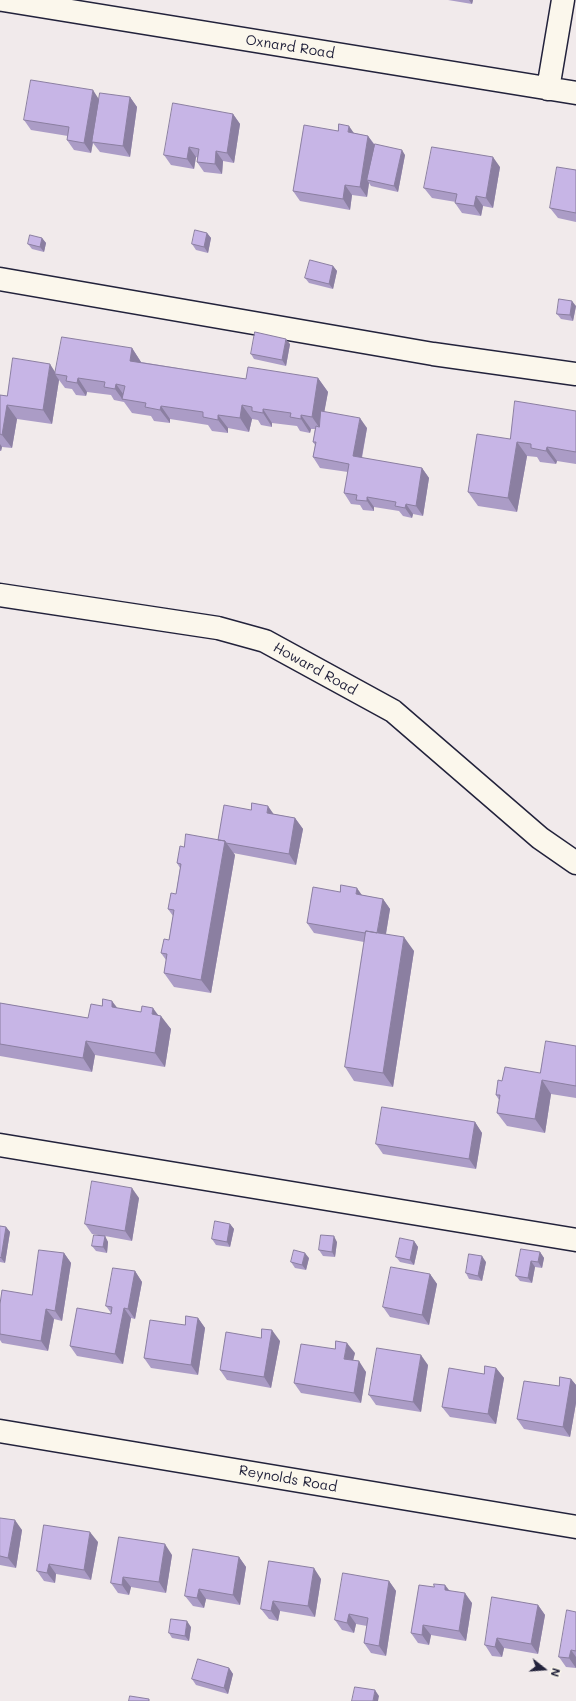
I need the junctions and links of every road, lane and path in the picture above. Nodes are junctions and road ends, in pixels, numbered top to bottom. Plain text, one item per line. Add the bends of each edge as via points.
1 (3, 0) edge
2 (563, 0) edge
3 (40, 3) edge
4 (548, 89) junction
5 (576, 93) edge
6 (0, 279) edge
7 (576, 374) edge
8 (0, 595) edge
9 (576, 863) edge
10 (0, 1145) edge
11 (576, 1240) edge
12 (0, 1431) edge
13 (576, 1528) edge

1 - 3 street, Oxnard Road
2 - 4 street
3 - 4 street, Oxnard Road
4 - 5 street, Oxnard Road
6 - 7 street via 425,353
8 - 9 street, Howard Road via 218,628 265,641 393,712 540,838
10 - 11 street
12 - 13 street, Reynolds Road

